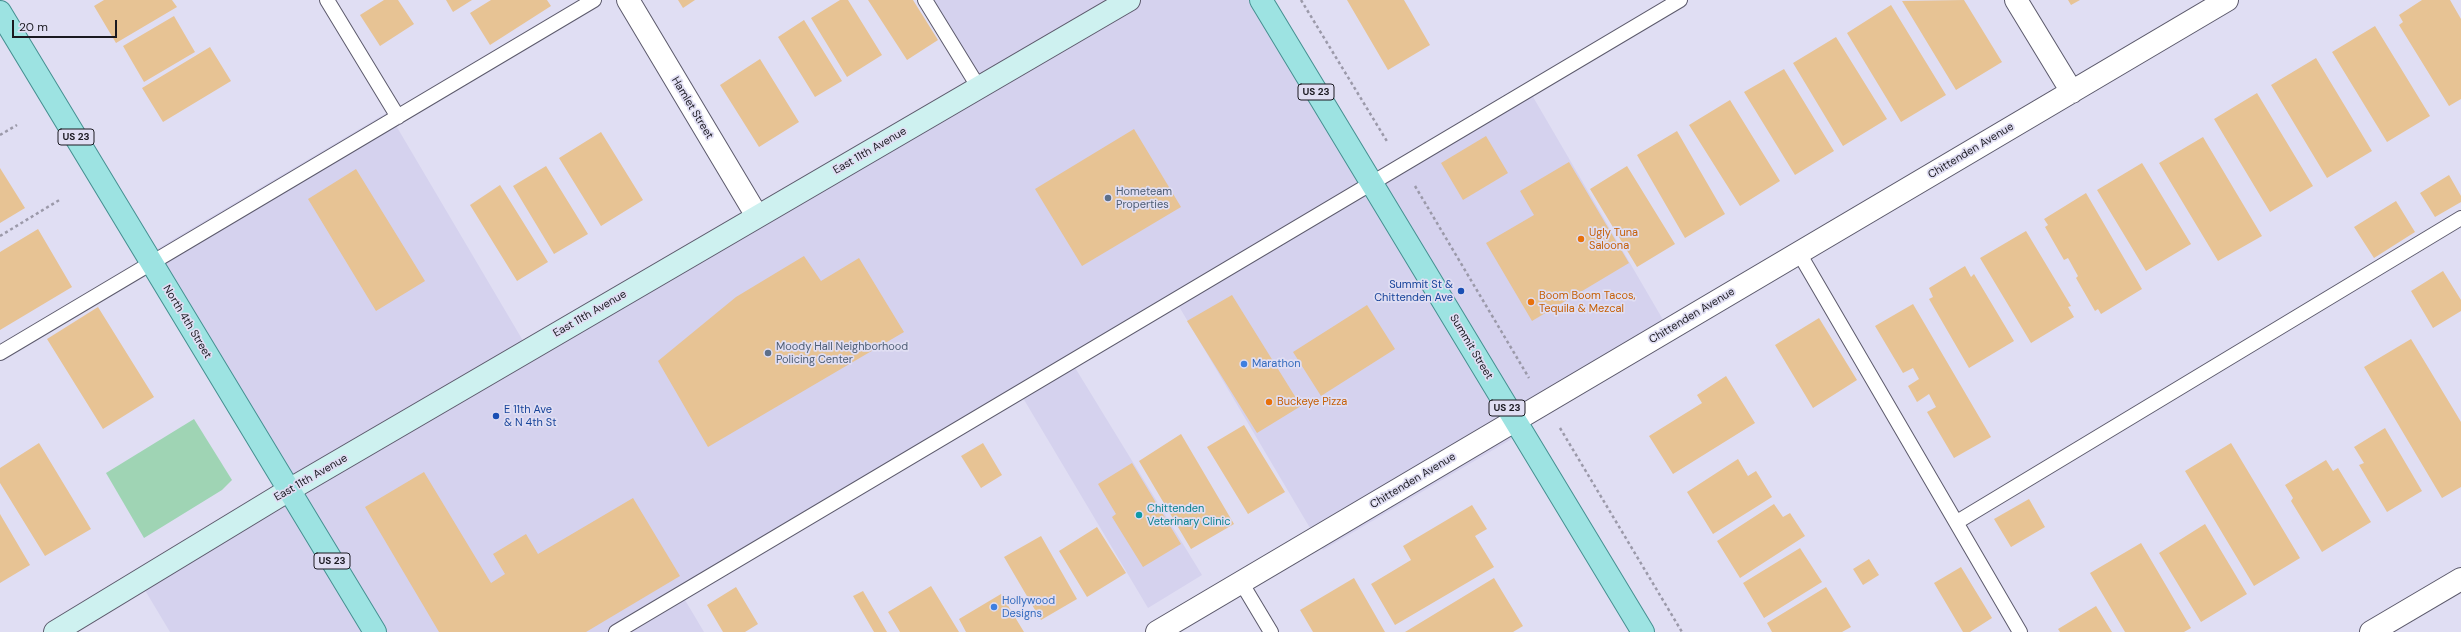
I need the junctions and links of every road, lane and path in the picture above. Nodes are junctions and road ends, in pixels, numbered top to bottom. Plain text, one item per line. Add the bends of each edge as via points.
1 (328, 0) edge
2 (594, 0) edge
3 (628, 0) edge
4 (925, 0) edge
5 (1129, 0) edge
6 (1261, 0) edge
7 (1301, 0) edge
8 (1680, 0) edge
9 (2016, 0) edge
10 (2227, 0) edge
11 (0, 12) edge
12 (979, 88) junction
13 (2072, 92) junction
14 (398, 116) junction
15 (17, 125) dead end
16 (0, 135) edge
17 (1402, 166) junction
18 (1372, 183) junction
19 (61, 200) dead end
20 (757, 216) junction
21 (2461, 218) edge
22 (0, 236) edge
23 (1799, 253) junction
24 (152, 263) junction
25 (0, 353) edge
26 (1545, 403) junction
27 (1515, 420) junction
28 (289, 490) junction
29 (1957, 522) junction
30 (2461, 579) edge
31 (1241, 582) junction
32 (55, 632) edge
33 (375, 632) edge
34 (616, 632) edge
35 (1157, 632) edge
36 (1271, 632) edge
37 (1643, 632) edge
38 (1682, 632) edge
39 (2020, 632) edge
40 (2371, 632) edge

1 - 14 lane
2 - 14 lane
3 - 20 street, Hamlet Street
4 - 12 lane
5 - 12 street, East 11th Avenue
6 - 18 main road, Summit Street / US 23
7 - 17 path
8 - 17 lane
9 - 13 street
10 - 13 street, Chittenden Avenue
11 - 24 main road, North 4th Street / US 23
12 - 20 street, East 11th Avenue
13 - 23 street, Chittenden Avenue
14 - 24 lane
15 - 16 path
17 - 18 lane
17 - 26 path
18 - 27 main road, Summit Street / US 23
18 - 34 lane
19 - 22 path
20 - 28 street, East 11th Avenue
21 - 29 lane
23 - 26 street, Chittenden Avenue
23 - 29 lane
24 - 25 lane
24 - 28 main road, North 4th Street / US 23
26 - 27 street, Chittenden Avenue
26 - 38 path
27 - 31 street, Chittenden Avenue
27 - 37 main road, Summit Street / US 23
28 - 32 street, East 11th Avenue
28 - 33 main road, North 4th Street / US 23
29 - 39 lane
30 - 40 street
31 - 35 street, Chittenden Avenue
31 - 36 lane

